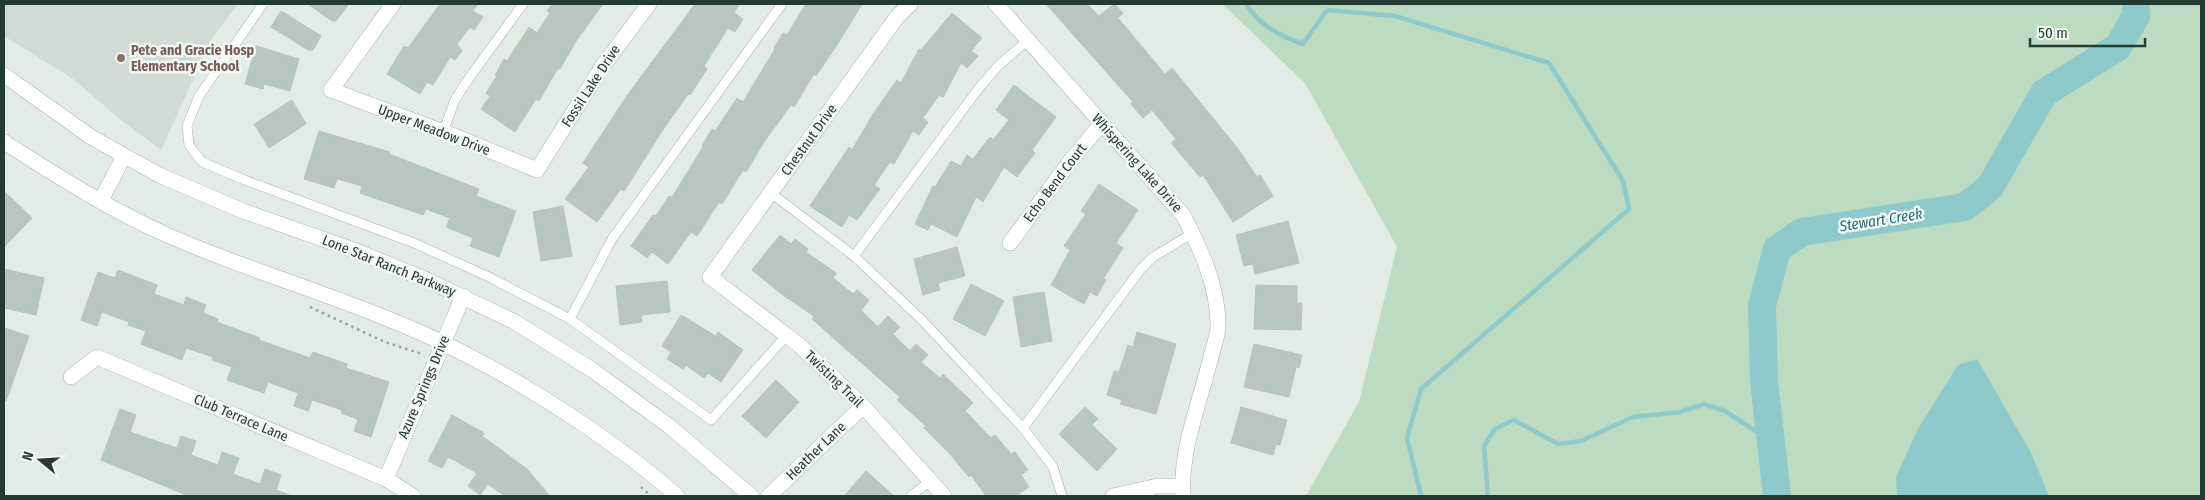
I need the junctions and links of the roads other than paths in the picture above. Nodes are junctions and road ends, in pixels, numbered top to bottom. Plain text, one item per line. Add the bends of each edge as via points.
1 (263, 4) edge
2 (393, 4) edge
3 (523, 4) edge
4 (648, 4) edge
5 (782, 4) edge
6 (910, 4) edge
7 (996, 4) edge
8 (1028, 40) junction
9 (4, 76) edge
10 (1102, 123) junction
11 (443, 132) junction
12 (4, 142) edge
13 (124, 156) junction
14 (537, 170) joint
15 (770, 193) junction
16 (101, 200) junction
17 (1193, 233) junction
18 (1010, 243) dead end
19 (854, 256) junction
20 (710, 277) joint
21 (463, 296) junction
22 (570, 319) junction
23 (787, 335) junction
24 (443, 343) junction
25 (71, 377) dead end
26 (863, 406) junction
27 (1023, 428) junction
28 (386, 479) junction
29 (930, 481) junction
30 (1182, 491) edge
31 (413, 496) edge
32 (677, 496) edge
33 (751, 496) edge
34 (769, 496) edge
35 (911, 496) edge
36 (944, 496) edge
37 (1062, 496) edge
38 (1113, 496) edge

1 - 22 lane via 199,96 187,126 189,145 202,162 242,180 414,243
2 - 11 street, Upper Meadow Drive via 331,90
3 - 11 lane via 467,81
4 - 14 street, Fossil Lake Drive via 602,67
5 - 22 lane via 612,239
6 - 15 street, Chestnut Drive via 897,16
7 - 8 street, Whispering Lake Drive
8 - 10 street, Whispering Lake Drive
8 - 19 lane via 998,66 980,88
9 - 13 street, Lone Star Ranch Parkway
10 - 17 street, Whispering Lake Drive via 1183,215
10 - 18 street, Echo Bend Court
11 - 14 street, Upper Meadow Drive
12 - 16 street
13 - 16 street
13 - 21 street, Lone Star Ranch Parkway via 220,202 389,264
15 - 19 lane
15 - 20 street, Chestnut Drive
16 - 24 street via 166,235 385,317
17 - 27 lane via 1153,257 1140,270
17 - 30 street, Whispering Lake Drive via 1212,283 1218,328 1187,445
19 - 27 lane via 922,320
20 - 23 street, Twisting Trail
21 - 24 street, Azure Springs Drive
21 - 33 street, Lone Star Ranch Parkway via 591,369 669,426
22 - 23 lane via 711,420
23 - 26 street, Twisting Trail
24 - 28 street, Azure Springs Drive
24 - 32 street via 544,398 637,462
25 - 28 street, Club Terrace Lane via 97,357
26 - 29 street, Twisting Trail
26 - 34 street, Heather Lane
27 - 37 lane via 1053,467
28 - 31 street, Club Terrace Lane
29 - 35 lane
29 - 36 street, Twisting Trail
30 - 38 street via 1158,486

